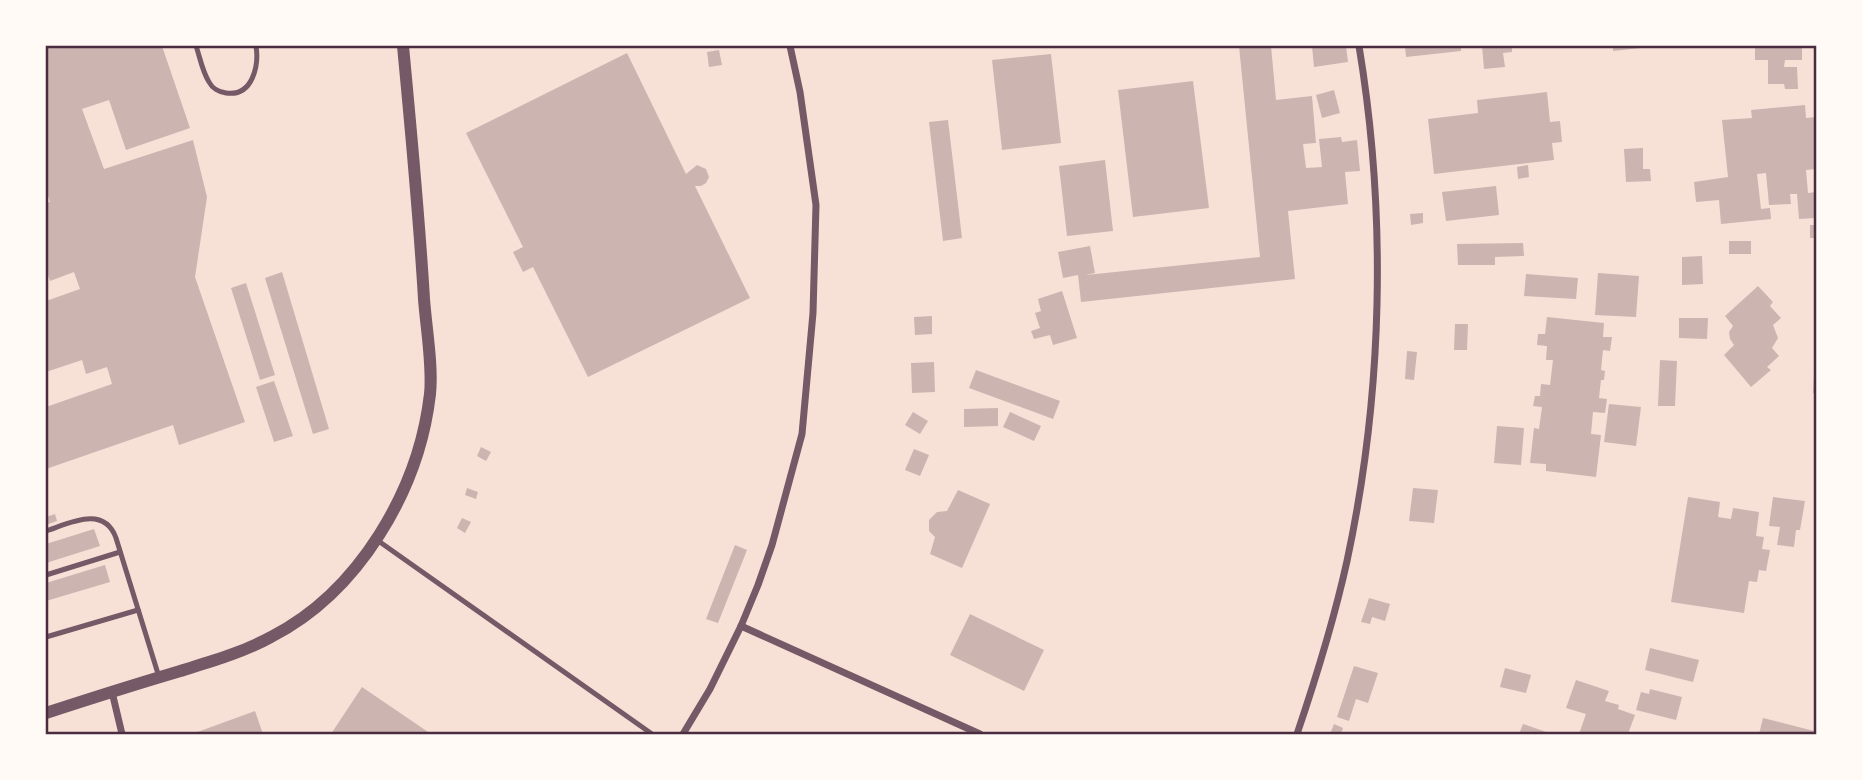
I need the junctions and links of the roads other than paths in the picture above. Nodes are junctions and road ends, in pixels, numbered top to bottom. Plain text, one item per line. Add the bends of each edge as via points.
1 (196, 46) edge
2 (256, 46) edge
3 (403, 46) edge
4 (790, 46) edge
5 (1359, 46) edge
6 (46, 531) edge
7 (377, 540) junction
8 (120, 552) junction
9 (46, 575) edge
10 (138, 610) junction
11 (741, 625) junction
12 (46, 637) edge
13 (159, 677) junction
14 (113, 692) junction
15 (46, 713) edge
16 (122, 734) edge
17 (652, 734) edge
18 (683, 734) edge
19 (981, 734) edge
20 (1297, 734) edge

1 - 2 lane via 209,82 215,89 233,94 242,91 253,76
3 - 7 street via 430,391 412,469
4 - 11 street via 816,205 813,313 802,434 772,545
5 - 20 street via 1372,151 1377,254 1374,357 1364,460 1347,561
6 - 8 lane via 98,518 110,525
7 - 13 street via 326,599 300,620 245,649
7 - 17 lane
8 - 9 lane
8 - 10 lane
10 - 12 lane
10 - 13 lane
11 - 18 street
11 - 19 street
13 - 14 street
14 - 15 street
14 - 16 street

